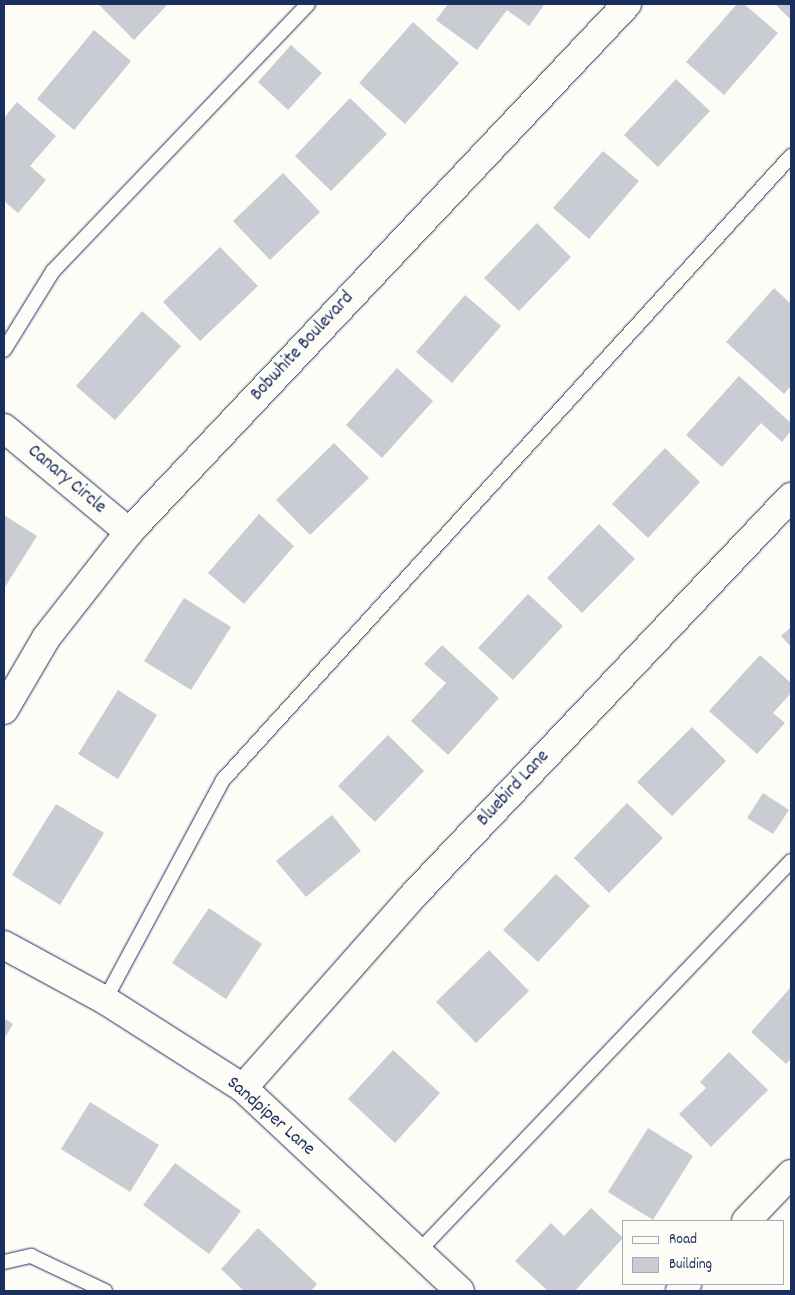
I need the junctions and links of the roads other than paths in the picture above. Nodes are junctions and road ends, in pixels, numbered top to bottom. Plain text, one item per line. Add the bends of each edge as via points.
1 (308, 4) edge
2 (627, 4) edge
3 (791, 156) edge
4 (4, 350) edge
5 (4, 428) edge
6 (791, 497) edge
7 (129, 532) junction
8 (7, 694) edge
9 (791, 861) edge
10 (4, 945) edge
11 (105, 1000) junction
12 (243, 1088) junction
13 (791, 1174) edge
14 (747, 1220) edge
15 (418, 1252) junction
16 (4, 1262) edge
17 (105, 1291) edge
18 (460, 1291) edge

1 - 4 lane via 53,271
2 - 7 street, Bobwhite Boulevard
3 - 11 lane via 223,780
5 - 7 street, Canary Circle
6 - 12 street, Bluebird Lane via 410,899
7 - 8 street, Bobwhite Boulevard via 46,638
9 - 15 lane
10 - 11 street, Sandpiper Lane
11 - 12 street, Sandpiper Lane
12 - 15 street, Sandpiper Lane
13 - 14 street
15 - 18 street, Sandpiper Lane
16 - 17 lane via 31,1256

